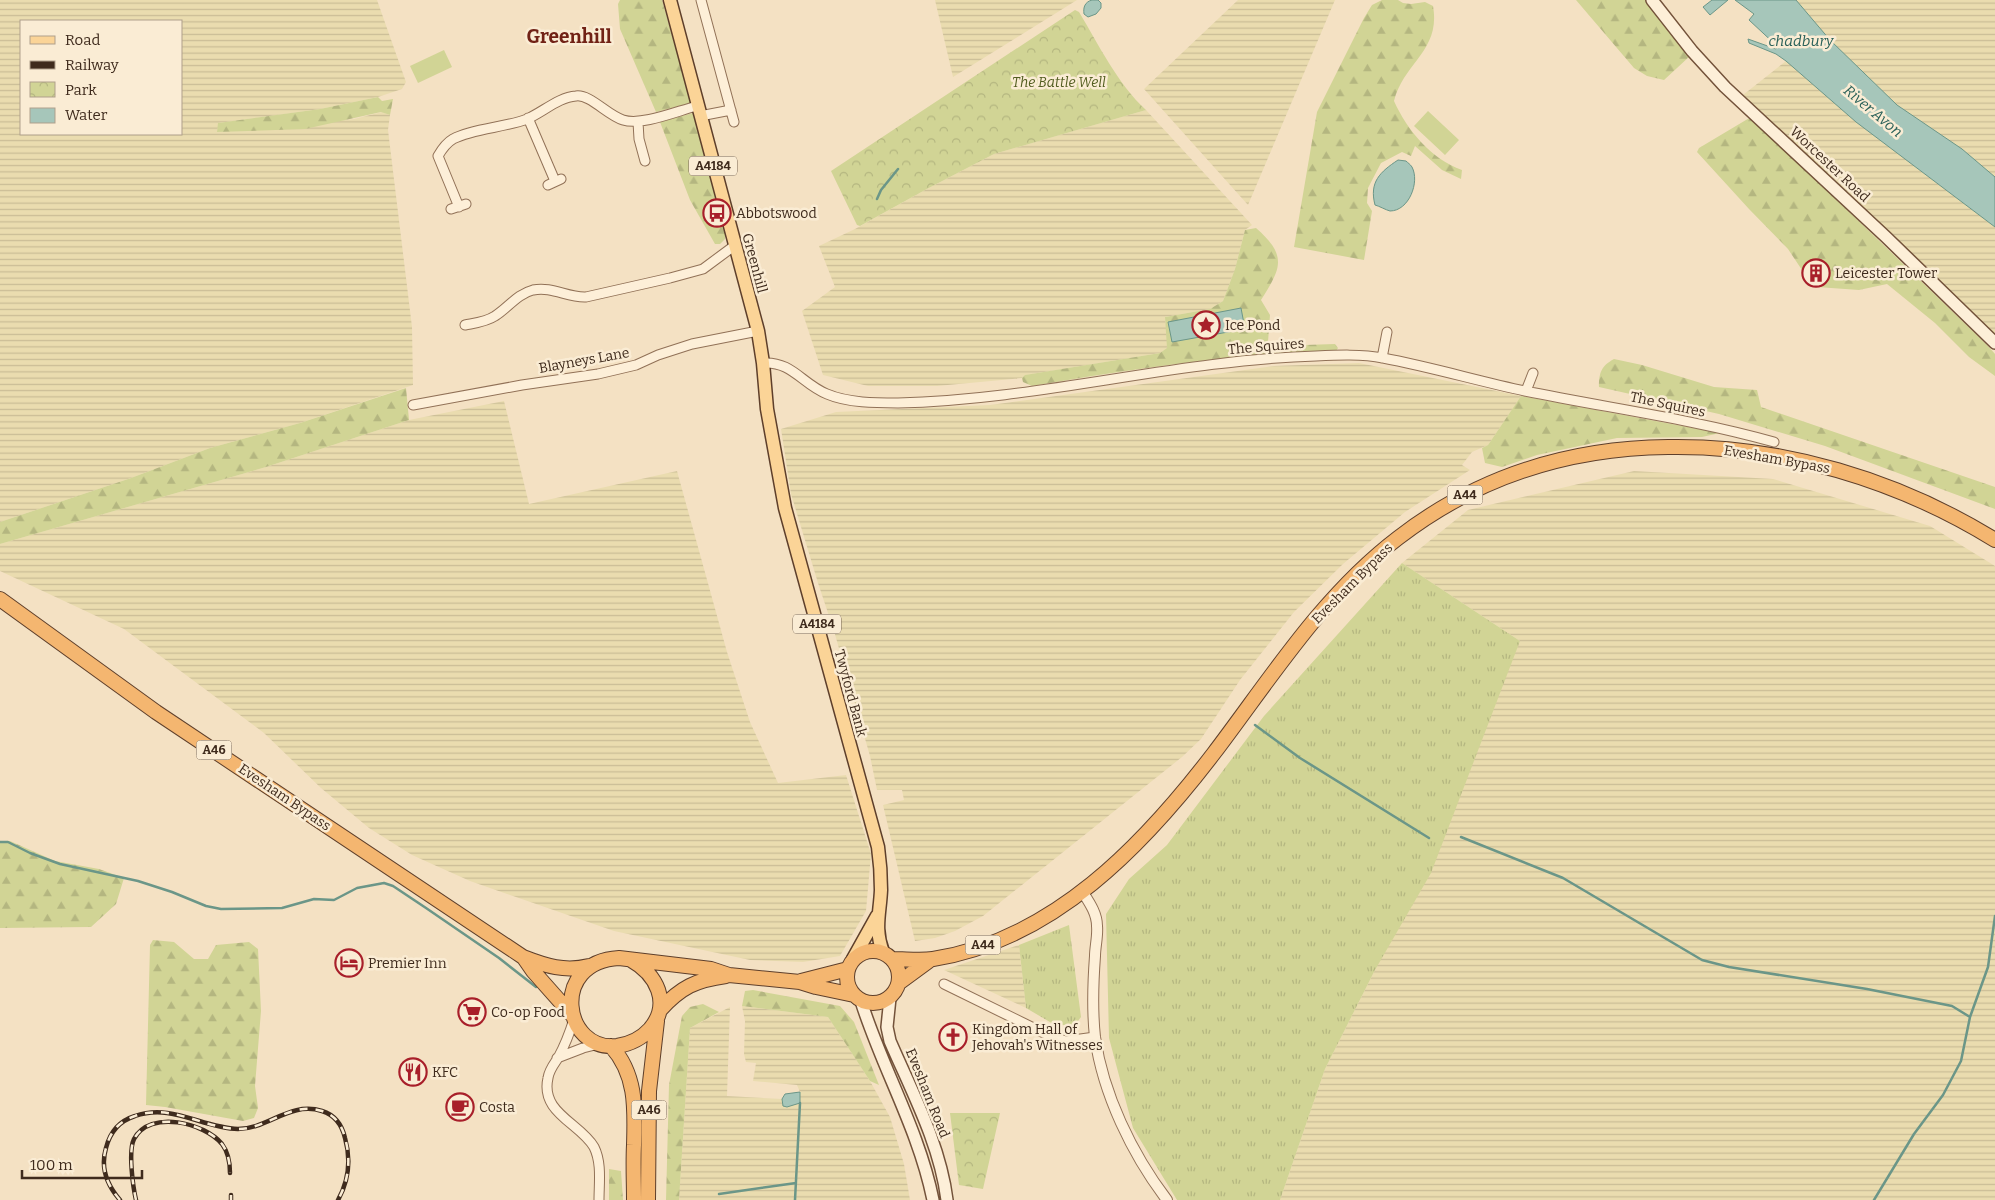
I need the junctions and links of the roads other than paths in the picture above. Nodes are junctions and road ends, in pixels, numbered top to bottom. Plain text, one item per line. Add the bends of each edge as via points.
1 (670, 0) edge
2 (701, 0) edge
3 (1652, 0) edge
4 (731, 110) junction
5 (699, 111) junction
6 (528, 118) junction
7 (638, 122) junction
8 (734, 122) dead end
9 (428, 152) dead end
10 (438, 156) junction
11 (645, 160) dead end
12 (555, 182) dead end
13 (459, 206) dead end
14 (734, 246) junction
15 (465, 325) dead end
16 (758, 331) junction
17 (1387, 332) dead end
18 (1995, 343) edge
19 (1382, 358) junction
20 (763, 363) junction
21 (1532, 373) dead end
22 (1526, 391) junction
23 (413, 405) dead end
24 (1774, 442) dead end
25 (1995, 540) edge
26 (0, 599) edge
27 (1082, 891) junction
28 (877, 916) junction
29 (505, 944) junction
30 (888, 955) junction
31 (523, 957) junction
32 (630, 960) junction
33 (930, 960) junction
34 (657, 962) junction
35 (851, 964) junction
36 (589, 966) junction
37 (729, 975) junction
38 (800, 982) junction
39 (900, 982) junction
40 (944, 984) dead end
41 (858, 998) junction
42 (890, 998) junction
43 (658, 1015) junction
44 (573, 1017) junction
45 (1095, 1037) junction
46 (605, 1045) junction
47 (557, 1058) junction
48 (599, 1200) edge
49 (634, 1200) edge
50 (648, 1200) edge
51 (934, 1200) edge
52 (947, 1200) edge
53 (1167, 1200) edge

1 - 5 main road, Greenhill / A4184
2 - 4 street
3 - 18 main road, Worcester Road via 1725,87
4 - 5 street
4 - 8 street
5 - 7 street
5 - 14 main road, Greenhill / A4184
6 - 7 street via 577,95 623,120
6 - 10 street via 460,136 446,144
6 - 12 street
7 - 11 street
9 - 10 street
10 - 13 street
14 - 15 street via 703,269 586,297 532,290 488,320
14 - 16 main road, Greenhill / A4184
16 - 20 main road, Twyford Bank / A4184
16 - 23 street, Blayneys Lane via 692,344 636,365 598,374
17 - 19 street
19 - 20 street, The Squires via 1262,359 1006,396 896,403 827,395 787,367
19 - 22 street, The Squires
20 - 28 main road, Twyford Bank / A4184 via 767,409 785,508 878,847 881,892
21 - 22 street
22 - 24 street, The Squires
25 - 27 highway, Evesham Bypass / A44 via 1908,495 1845,472 1757,452 1686,447 1616,450 1576,455 1510,475 1471,491 1438,510 1397,539 1355,576 1302,634 1184,791 1108,871
26 - 29 highway, Evesham Bypass / A46 via 156,712
27 - 33 highway, Evesham Bypass / A44 via 1046,916 1006,937
27 - 45 street via 1098,926 1092,988
28 - 30 main road, Twyford Bank / A4184 via 878,936
28 - 35 main road, Twyford Bank / A4184
29 - 31 highway, Evesham Bypass / A46
29 - 34 highway via 518,945 536,956 557,962 576,961 616,948
30 - 33 highway, Evesham Bypass / A44
30 - 35 highway via 873,950 865,952
30 - 39 highway via 900,973
31 - 36 highway, Evesham Bypass / A46 via 554,968
31 - 44 highway, Evesham Bypass / A46
32 - 34 highway
32 - 36 highway via 610,958
32 - 43 highway via 643,967 656,985
33 - 39 highway, Evesham Bypass / A44
34 - 37 highway via 711,969
35 - 38 highway
35 - 41 highway via 847,982
36 - 44 highway via 573,989
37 - 38 highway
37 - 43 highway via 685,987
38 - 41 highway
39 - 42 highway
40 - 45 street via 1066,1041
41 - 42 highway via 874,1004
41 - 51 main road, Evesham Road via 914,1131
42 - 52 main road, Evesham Road via 887,1021 890,1041 930,1135
43 - 46 highway via 645,1034 635,1041
43 - 50 highway, A46 via 649,1091
44 - 46 highway via 588,1038
44 - 47 street
45 - 53 street via 1122,1122
46 - 47 street via 583,1048
46 - 49 highway, A46 via 620,1056 632,1085 635,1107
47 - 48 street via 548,1077 548,1095 556,1112 583,1133 594,1148 599,1165

